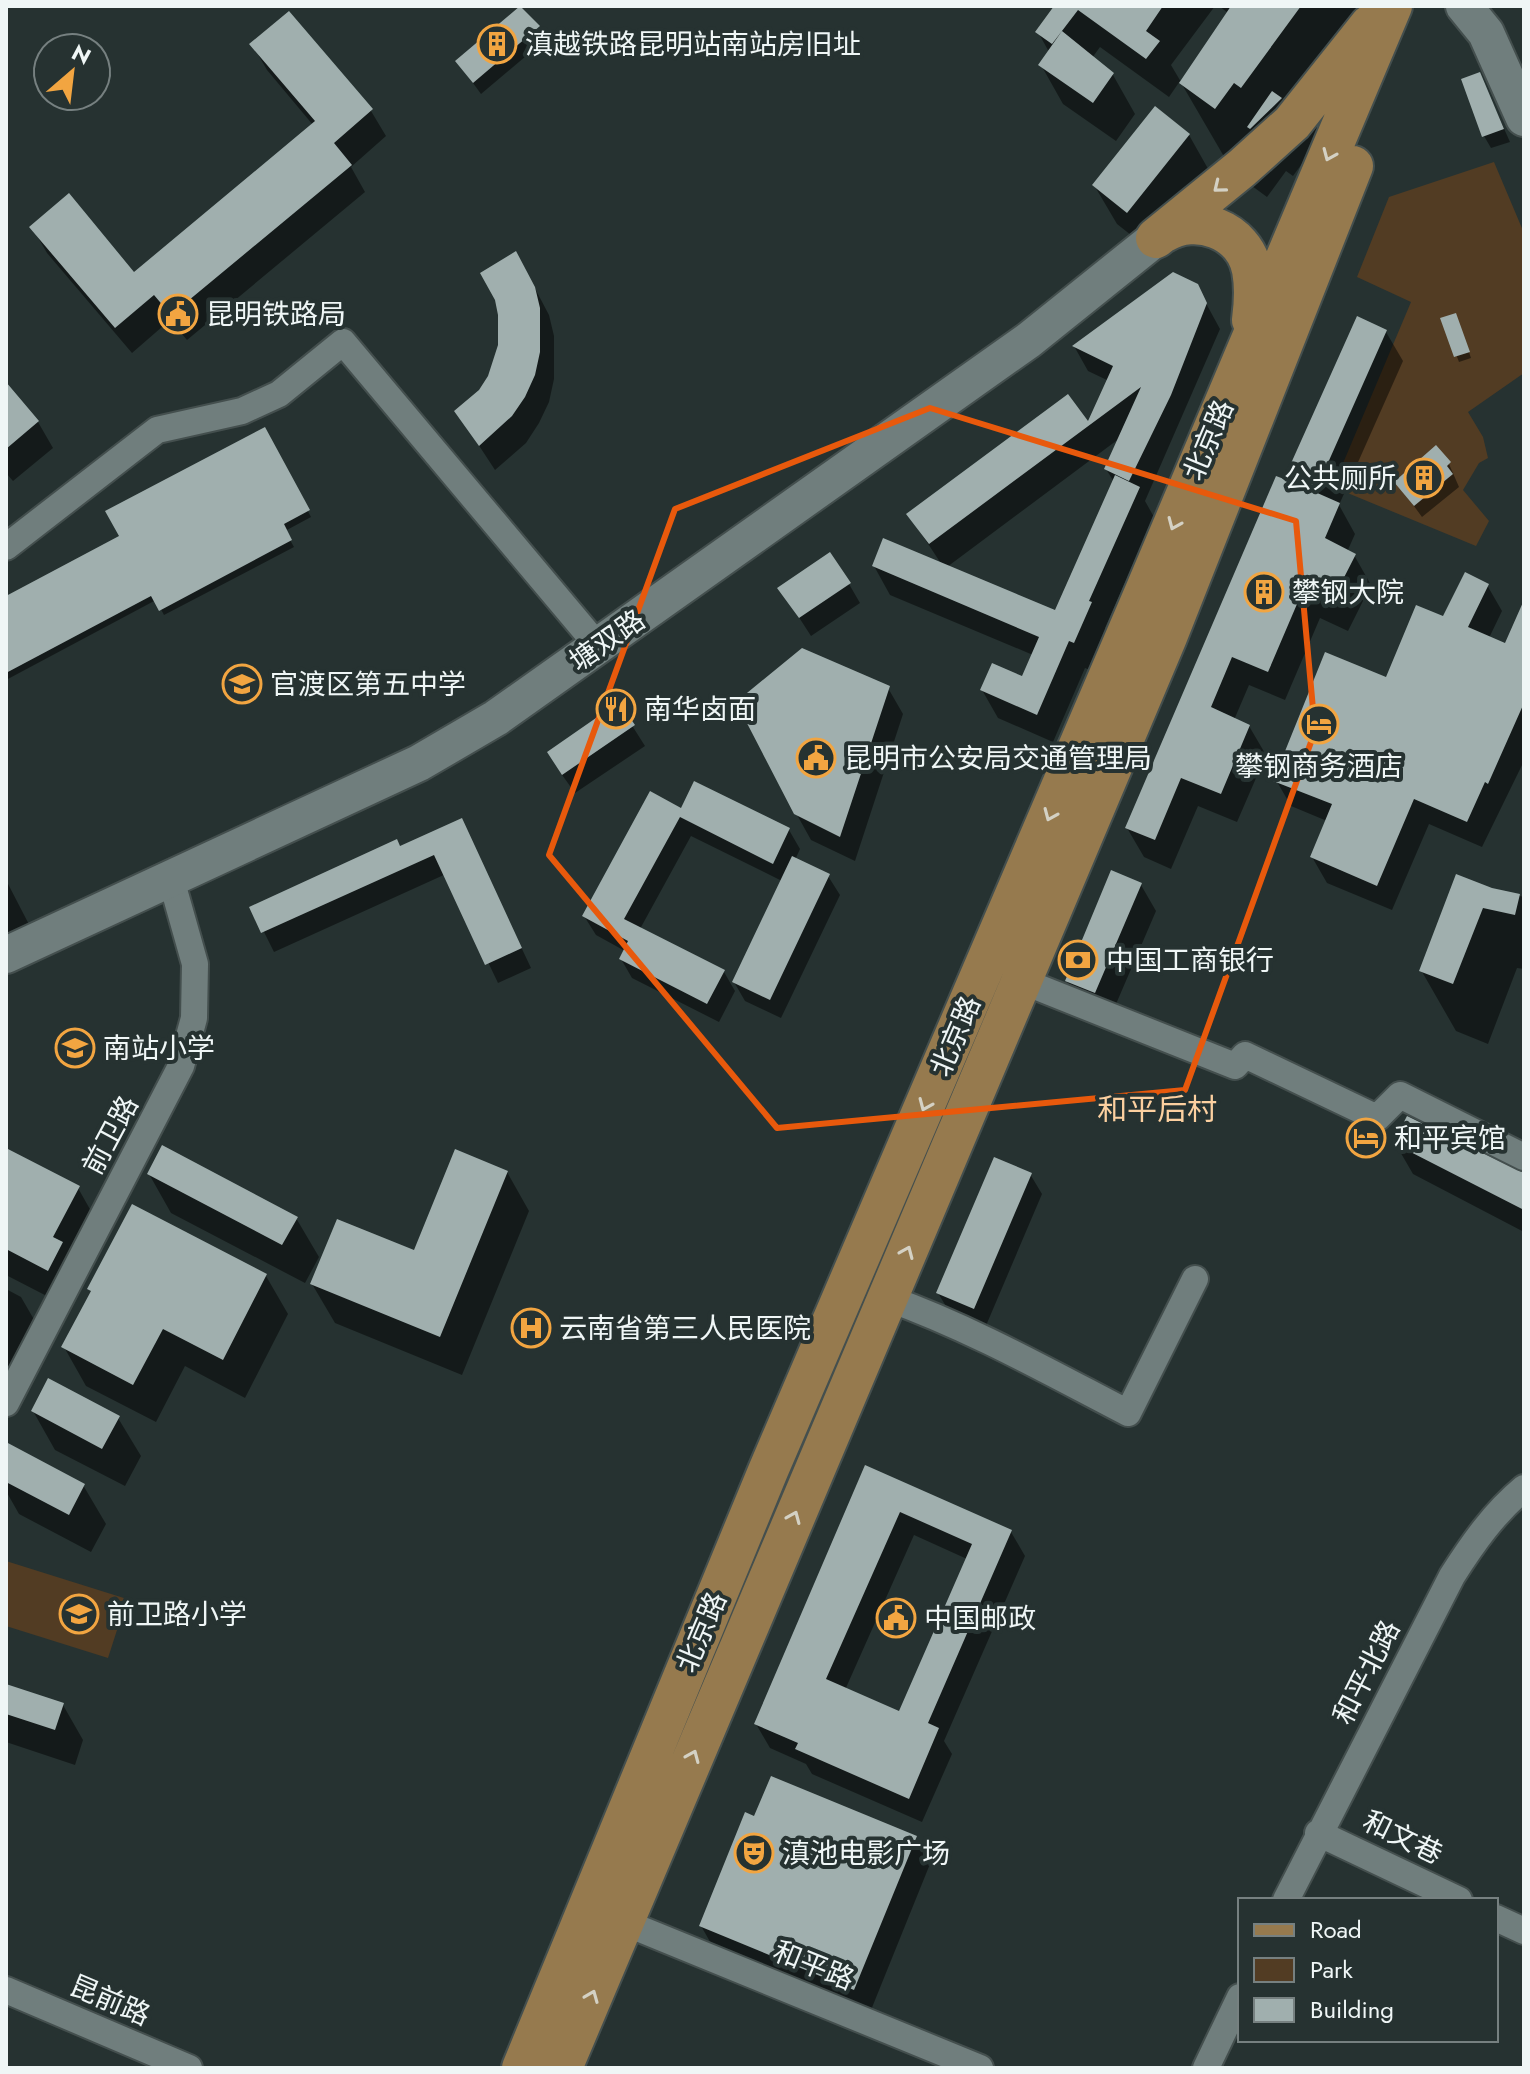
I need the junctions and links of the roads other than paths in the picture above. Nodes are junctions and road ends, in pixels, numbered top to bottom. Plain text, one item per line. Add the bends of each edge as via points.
1 (1385, 6) edge
2 (1392, 6) edge
3 (1419, 6) edge
4 (1464, 6) edge
5 (1524, 118) edge
6 (1156, 238) junction
7 (1248, 345) junction
8 (6, 547) edge
9 (598, 646) junction
10 (171, 879) junction
11 (6, 955) edge
12 (1022, 981) junction
13 (1524, 1157) edge
14 (1195, 1279) dead end
15 (887, 1298) junction
16 (6, 1403) edge
17 (1524, 1488) edge
18 (1318, 1833) junction
19 (1287, 1898) edge
20 (1455, 1898) edge
21 (1498, 1919) edge
22 (623, 1922) junction
23 (1524, 1931) edge
24 (6, 1990) edge
25 (1238, 2001) edge
26 (189, 2068) edge
27 (522, 2068) edge
28 (562, 2068) edge
29 (980, 2068) edge
30 (1206, 2068) edge

1 -> 6 main road via 1292,123
2 -> 7 main road, 北京路
3 - 12 main road, 北京路 via 1167,637
4 - 5 street via 1486,33
6 - 7 main road via 1194,223 1221,230 1241,247 1253,282
6 - 9 street, 塘双路 via 1029,340
7 -> 27 main road, 北京路 via 768,1471
8 - 9 street via 157,430 242,411 279,394 343,342
9 - 10 street, 塘双路 via 496,718 419,763
10 - 11 street, 塘双路
10 - 16 street, 前卫路 via 195,964 194,1018 181,1066
12 - 13 street via 1235,1066 1245,1055 1377,1118 1400,1095
15 -> 12 main road, 北京路
14 - 15 street via 1128,1413 987,1340
22 -> 15 main road, 北京路
17 - 18 street, 和平北路 via 1477,1536 1452,1576
18 - 19 street, 和平北路
18 - 20 street, 和文巷
21 - 23 street
28 -> 22 main road, 北京路
22 - 29 street, 和平路
24 - 26 street, 昆前路
25 - 30 street

